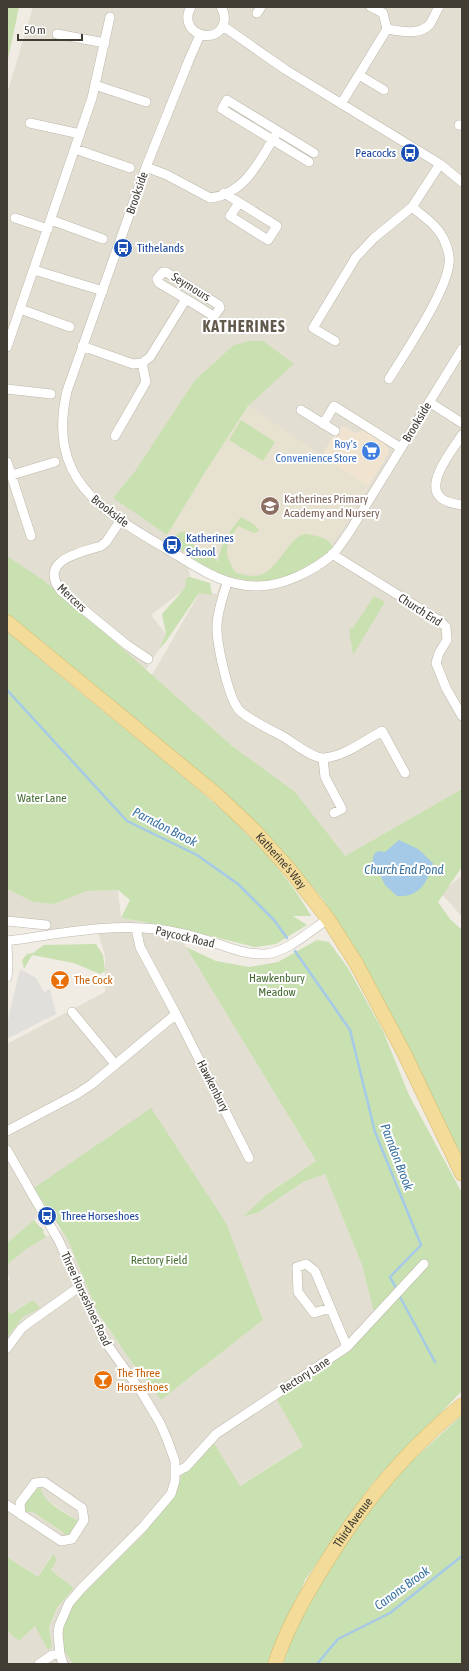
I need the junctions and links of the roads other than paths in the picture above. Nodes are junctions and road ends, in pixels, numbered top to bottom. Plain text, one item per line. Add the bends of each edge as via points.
1 (190, 7) edge
2 (221, 7) edge
3 (371, 7) edge
4 (439, 7) edge
5 (110, 17) dead end
6 (222, 26) junction
7 (387, 29) junction
8 (57, 34) dead end
9 (200, 35) junction
10 (105, 43) junction
11 (359, 75) junction
12 (95, 85) junction
13 (384, 90) dead end
14 (146, 102) dead end
15 (341, 104) junction
16 (30, 123) dead end
17 (278, 131) junction
18 (80, 134) junction
19 (272, 140) junction
20 (75, 149) junction
21 (314, 153) dead end
22 (310, 162) dead end
23 (440, 164) junction
24 (146, 167) junction
25 (130, 168) dead end
26 (462, 182) edge
27 (224, 193) junction
28 (239, 203) junction
29 (412, 207) junction
30 (15, 218) dead end
31 (49, 224) junction
32 (103, 239) dead end
33 (34, 270) junction
34 (103, 291) junction
35 (186, 299) junction
36 (20, 309) junction
37 (70, 327) dead end
38 (10, 331) edge
39 (335, 341) dead end
40 (82, 346) junction
41 (7, 347) edge
42 (462, 349) edge
43 (142, 363) junction
44 (389, 379) dead end
45 (7, 389) edge
46 (51, 394) dead end
47 (429, 402) junction
48 (301, 410) dead end
49 (462, 423) edge
50 (323, 424) junction
51 (335, 431) dead end
52 (462, 435) edge
53 (115, 436) dead end
54 (401, 448) junction
55 (7, 462) edge
56 (55, 462) dead end
57 (12, 475) junction
58 (436, 488) junction
59 (426, 490) dead end
60 (462, 505) edge
61 (120, 521) junction
62 (31, 536) dead end
63 (332, 554) junction
64 (227, 583) junction
65 (7, 622) edge
66 (148, 658) dead end
67 (462, 716) edge
68 (323, 758) junction
69 (405, 774) dead end
70 (334, 813) dead end
71 (328, 919) junction
72 (7, 921) edge
73 (46, 925) dead end
74 (136, 928) junction
75 (7, 942) edge
76 (7, 977) edge
77 (72, 1012) dead end
78 (176, 1014) junction
79 (115, 1064) junction
80 (7, 1131) edge
81 (7, 1150) edge
82 (249, 1158) dead end
83 (462, 1174) edge
84 (424, 1264) dead end
85 (79, 1287) junction
86 (330, 1308) junction
87 (7, 1348) edge
88 (347, 1348) junction
89 (462, 1404) edge
90 (176, 1472) junction
91 (7, 1504) edge
92 (21, 1515) junction
93 (60, 1654) junction
94 (39, 1664) edge
95 (64, 1664) edge
96 (275, 1664) edge

1 - 9 street via 189,24
2 - 6 street via 224,14
3 - 7 street via 383,13
4 - 7 street via 429,25 419,30 410,32
5 - 10 street
6 - 9 street via 216,34
6 - 15 street
7 - 11 street
8 - 10 street
9 - 24 street, Brookside
10 - 12 street
11 - 13 street
11 - 15 street
12 - 14 street
12 - 18 street
15 - 23 street
16 - 18 street
17 - 19 street
17 - 19 street via 227,100 222,109
17 - 21 street
18 - 20 street
19 - 22 street
19 - 27 street via 251,175
20 - 25 street
20 - 31 street
23 - 26 street
23 - 29 street
24 - 27 street via 210,198
24 - 34 street, Brookside
27 - 28 street
28 - 28 street via 277,226 268,240 230,216
29 - 39 street via 374,238 356,257 326,305 313,328
29 - 44 street via 434,224 445,241 449,262 443,284 431,308
30 - 31 street
31 - 32 street
31 - 33 street
33 - 34 street
33 - 36 street
34 - 40 street, Brookside
35 - 35 street, Seymours via 212,315 220,308 166,272 160,274 157,279 159,283
35 - 43 street, Seymours via 150,357
36 - 37 street
36 - 38 street
38 - 41 street
40 - 43 street via 133,364
40 - 61 street, Brookside via 63,408 64,445 70,464 89,496
42 - 47 street, Brookside
43 - 53 street via 146,382
45 - 46 street
47 - 49 street
47 - 54 street, Brookside
48 - 50 street
50 - 51 street
50 - 54 street via 334,406
52 - 58 street via 441,468
54 - 63 street, Brookside via 350,531
55 - 57 street
56 - 57 street
57 - 62 street
58 - 59 street
58 - 60 street via 440,498
61 - 64 street, Brookside
61 - 66 street, Mercers via 106,542 61,561 54,575 61,591
63 - 64 street, Brookside via 312,569 288,580 260,586
63 - 67 street, Church End via 446,627 447,640 436,663 446,688
64 - 68 street via 218,618 218,634 232,700 240,711
65 - 71 main road, Katherine's Way via 217,795 253,829 290,870
68 - 69 street via 342,753 382,731
68 - 70 street via 325,777 342,809
71 - 74 street, Paycock Road via 288,947 266,954 246,953 170,931
71 - 83 main road, Katherine's Way via 356,963 404,1053
72 - 73 street
74 - 75 street, Paycock Road via 108,929
74 - 78 street, Hawkenbury via 140,947
75 - 76 street
77 - 79 street
78 - 79 street
78 - 82 street, Hawkenbury
79 - 80 street via 77,1094
81 - 85 street, Three Horseshoes Road via 59,1241
84 - 88 street, Rectory Lane
85 - 87 street via 27,1324
85 - 90 street, Three Horseshoes Road via 104,1340 162,1426 172,1450
86 - 86 street via 315,1271 306,1264 297,1267 298,1292 314,1313
86 - 88 street
88 - 90 street, Rectory Lane via 216,1434 186,1467
89 - 96 main road, Third Avenue via 396,1467 350,1524 310,1587
90 - 93 street, Three Horseshoes Road via 171,1494 143,1527 69,1603 58,1630
91 - 92 street
92 - 92 street via 20,1503 35,1483 44,1482 82,1508 84,1520 72,1539 61,1540
93 - 94 street via 52,1655
93 - 95 street, Three Horseshoes Road

